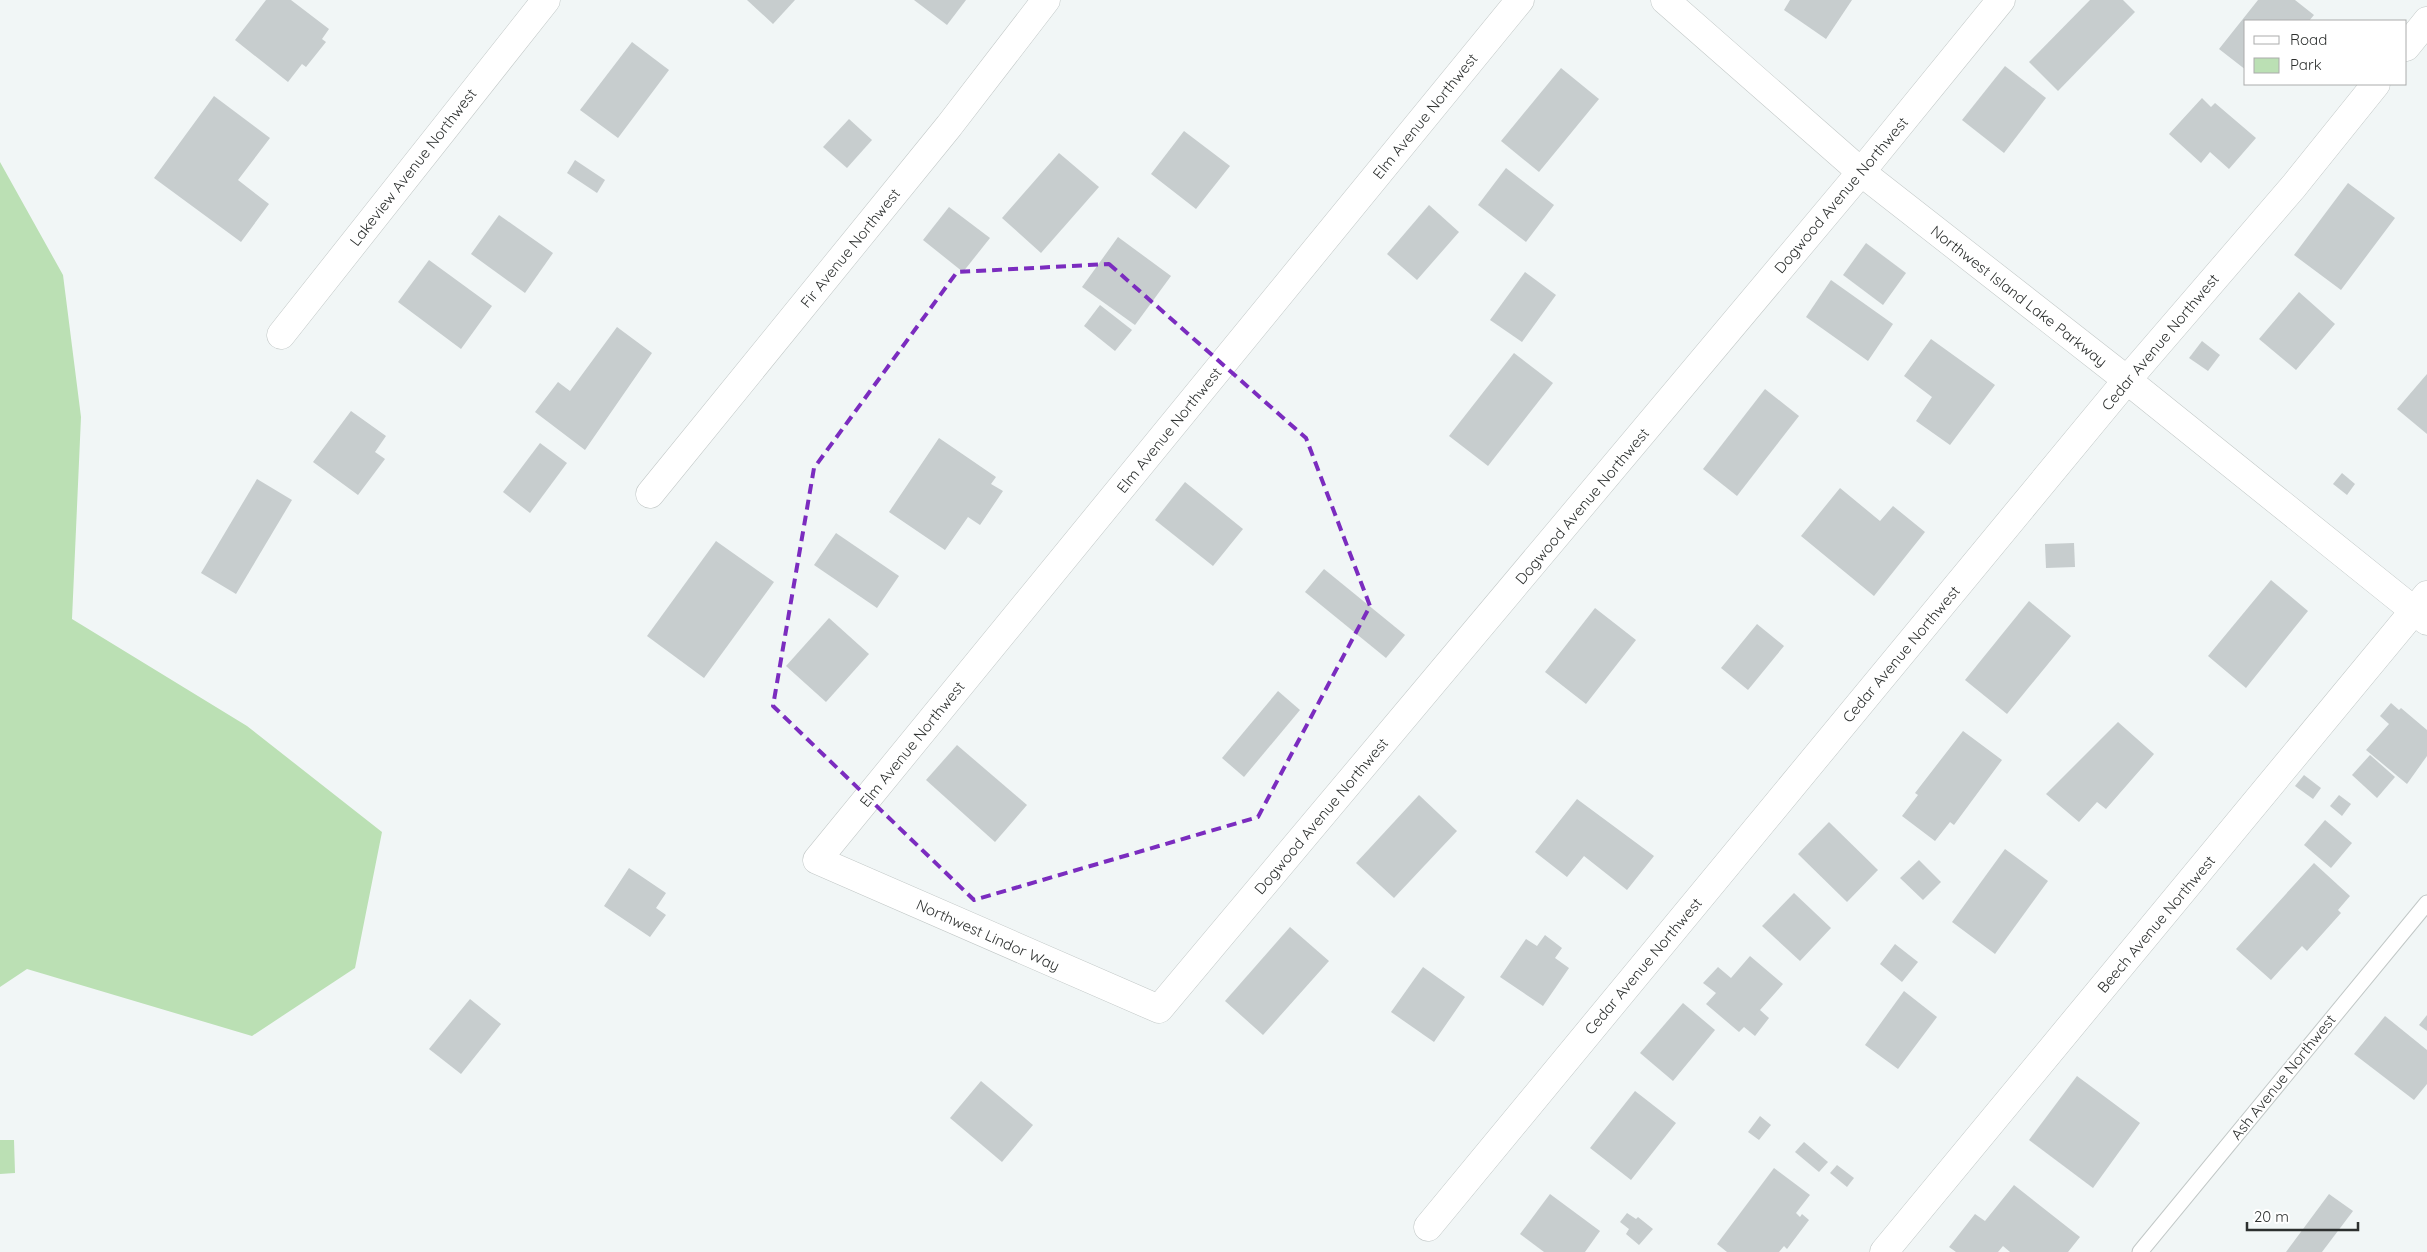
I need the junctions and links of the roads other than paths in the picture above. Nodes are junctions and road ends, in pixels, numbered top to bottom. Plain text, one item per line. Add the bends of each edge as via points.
1 (546, 0) edge
2 (1046, 0) edge
3 (1520, 0) edge
4 (1665, 0) edge
5 (2001, 0) edge
6 (2427, 21) edge
7 (2407, 46) edge
8 (2375, 85) edge
9 (1861, 172) junction
10 (281, 335) dead end
11 (2127, 380) junction
12 (650, 494) dead end
13 (2423, 609) edge
14 (817, 860) joint
15 (2427, 903) edge
16 (1159, 1009) joint
17 (1428, 1227) dead end
18 (1884, 1252) edge
19 (2140, 1252) edge

1 - 10 street, Lakeview Avenue Northwest
2 - 12 street, Fir Avenue Northwest via 949,126
3 - 14 street, Elm Avenue Northwest
4 - 9 street, Northwest Island Lake Parkway
5 - 9 street, Dogwood Avenue Northwest
6 - 7 street
8 - 11 street, Cedar Avenue Northwest via 2294,186
9 - 11 street, Northwest Island Lake Parkway
9 - 16 street, Dogwood Avenue Northwest
11 - 13 street, Northwest Island Lake Parkway
11 - 17 street, Cedar Avenue Northwest
13 - 18 street, Beech Avenue Northwest
14 - 16 street, Northwest Lindor Way
15 - 19 lane, Ash Avenue Northwest

